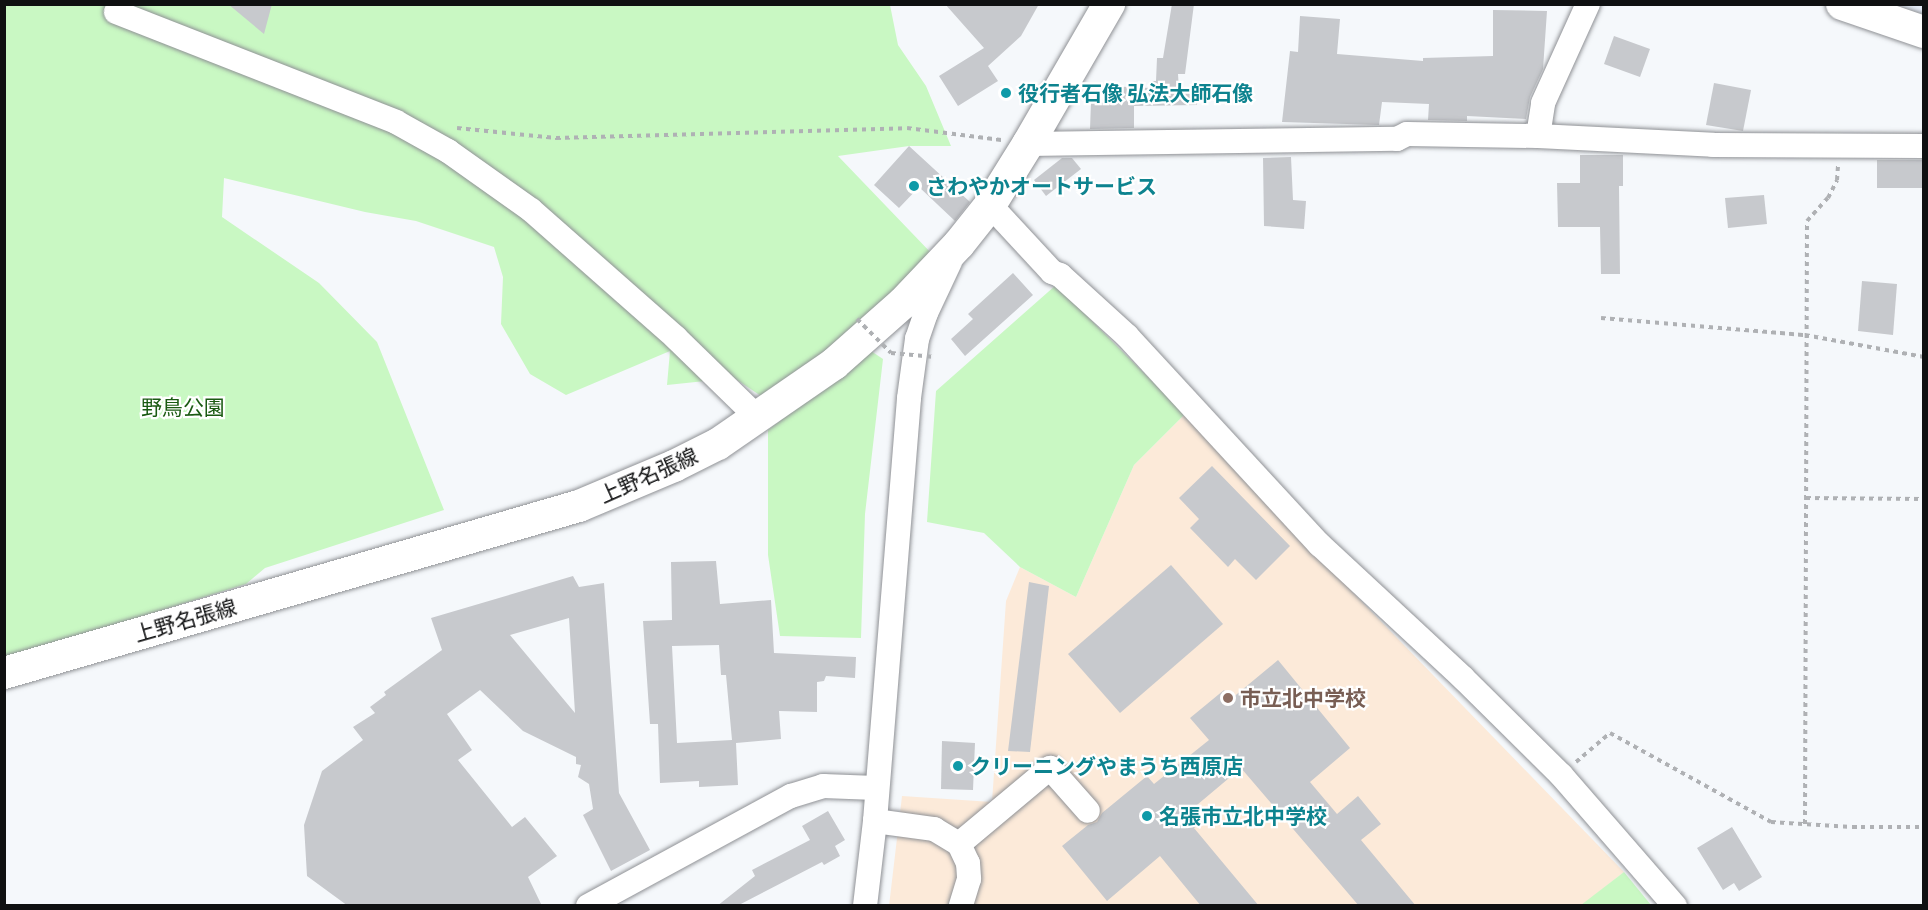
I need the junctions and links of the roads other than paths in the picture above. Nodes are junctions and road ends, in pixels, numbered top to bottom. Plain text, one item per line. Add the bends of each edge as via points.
1 (1109, 4) edge
2 (1588, 4) edge
3 (1842, 4) edge
4 (116, 12) dead end
5 (1923, 32) edge
6 (1538, 136) junction
7 (1028, 144) junction
8 (1923, 146) edge
9 (990, 205) junction
10 (959, 244) junction
11 (758, 418) junction
12 (4, 673) edge
13 (876, 788) junction
14 (1088, 811) dead end
15 (875, 821) junction
16 (959, 844) junction
17 (588, 906) edge
18 (865, 906) edge
19 (962, 906) edge
20 (1676, 906) edge

1 - 7 main road, 上野名張線
2 - 6 street via 1544,103
3 - 5 main road
4 - 11 street via 396,123 447,151 531,210 676,338
6 - 7 street via 1407,134 1397,139
6 - 8 street via 1713,145
7 - 9 main road, 上野名張線
9 - 10 main road, 上野名張線
9 - 20 street via 1052,272 1136,345 1320,545 1561,775
10 - 11 main road, 上野名張線 via 862,341
10 - 13 street via 917,339 904,438
11 - 12 main road, 上野名張線 via 674,466 579,506
13 - 15 street
13 - 17 street via 823,786 792,796
14 - 16 street via 1050,768
15 - 16 street via 934,830
15 - 18 street
16 - 19 street via 968,863 969,879

